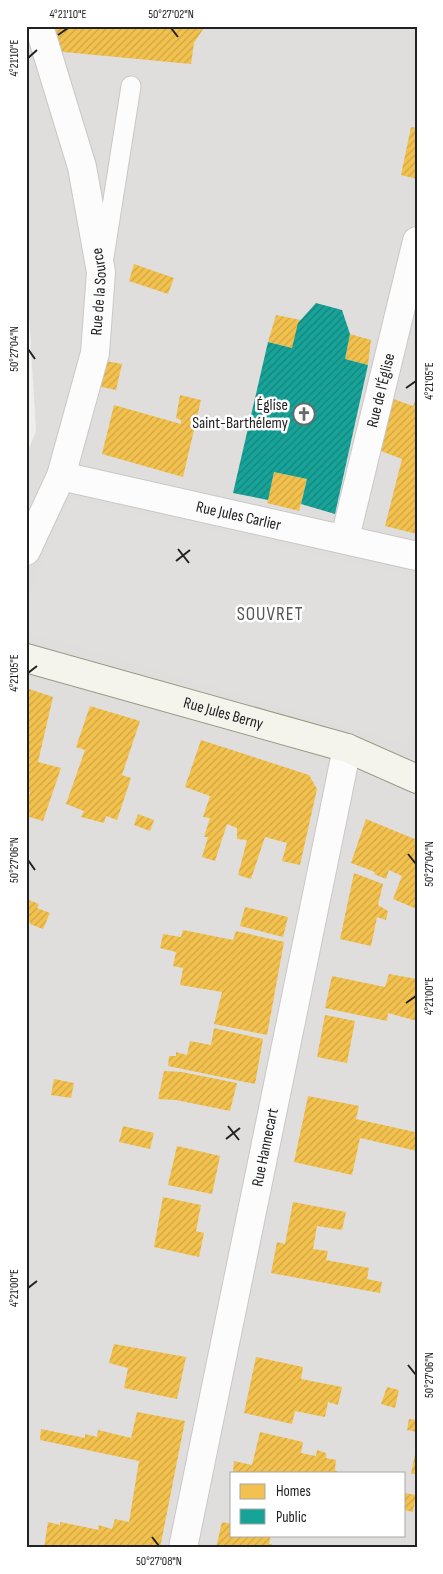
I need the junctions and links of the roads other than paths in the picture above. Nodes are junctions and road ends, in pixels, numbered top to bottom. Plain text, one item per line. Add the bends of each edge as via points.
1 (39, 26) edge
2 (131, 86) dead end
3 (417, 241) edge
4 (101, 272) junction
5 (61, 476) junction
6 (345, 538) junction
7 (26, 551) edge
8 (417, 556) edge
9 (26, 658) edge
10 (347, 748) junction
11 (417, 779) edge
12 (183, 1548) edge

1 - 4 street, Rue de la Source via 82,167
2 - 4 lane
3 - 6 street, Rue de l'Église
4 - 5 street, Rue de la Source via 95,353
5 - 6 street, Rue Jules Carlier
5 - 7 street, Rue de la Source
6 - 8 street, Rue Jules Carlier
9 - 10 main road, Rue Jules Berny
10 - 11 main road, Rue Jules Berny
10 - 12 street, Rue Hannecart

